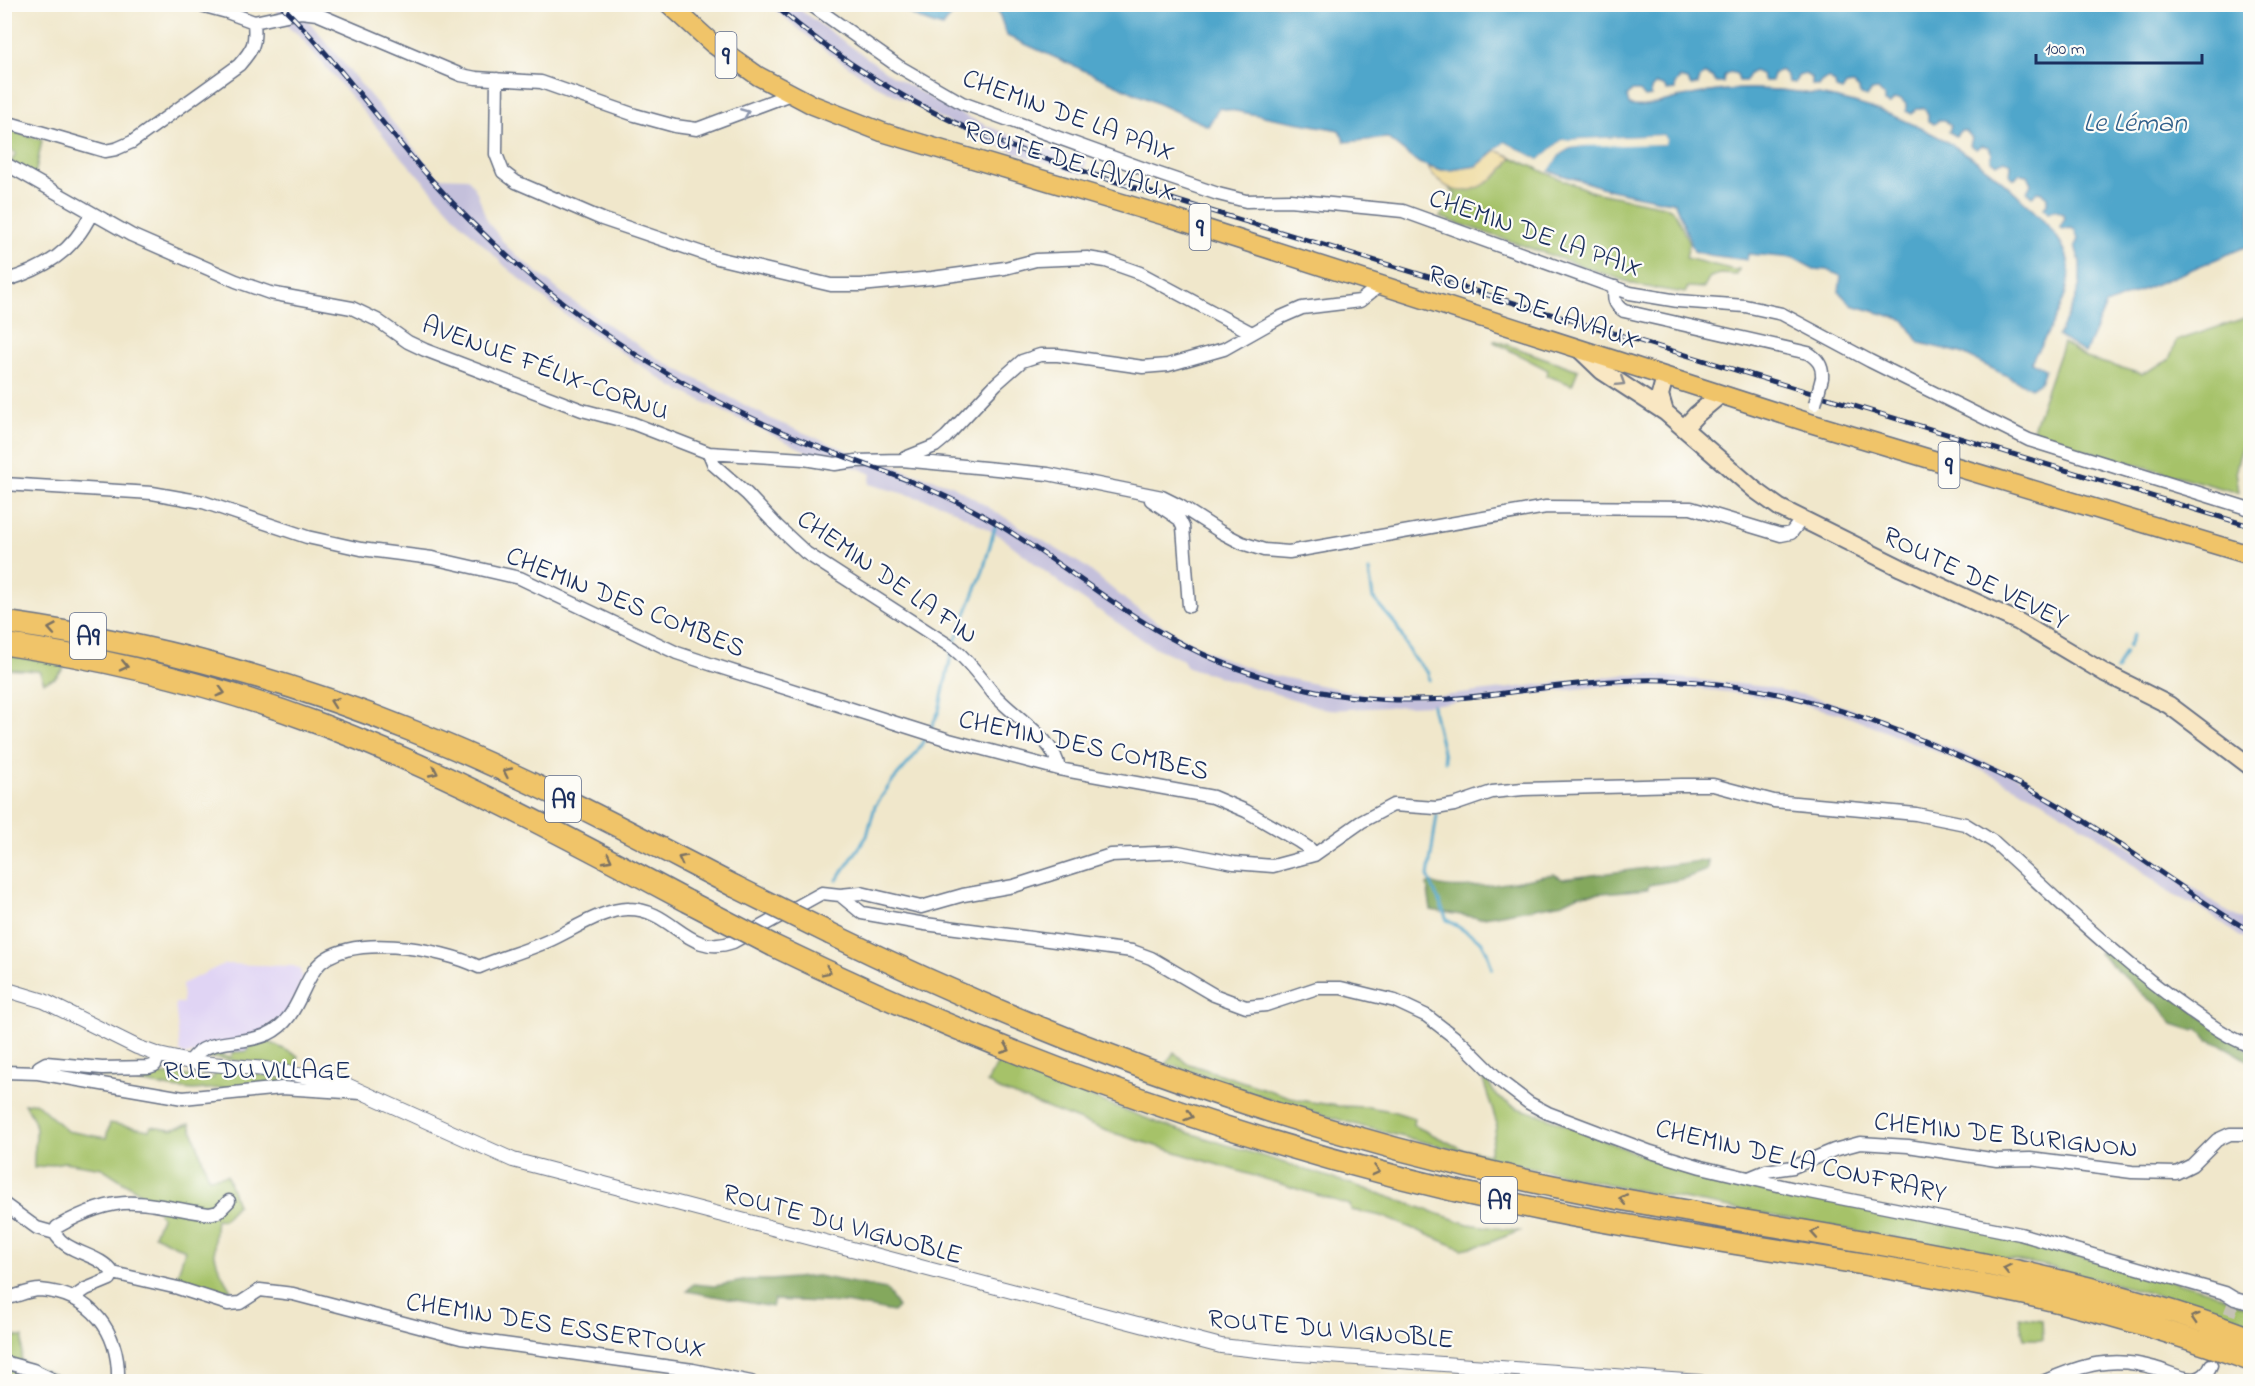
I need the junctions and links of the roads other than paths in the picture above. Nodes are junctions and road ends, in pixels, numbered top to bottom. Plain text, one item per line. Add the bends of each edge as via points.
1 (197, 4) edge
2 (669, 4) edge
3 (810, 4) edge
4 (314, 9) edge
5 (254, 22) junction
6 (497, 79) junction
7 (791, 94) junction
8 (4, 124) edge
9 (4, 163) edge
10 (92, 214) junction
11 (4, 281) edge
12 (1380, 285) junction
13 (1615, 287) junction
14 (1252, 333) junction
15 (1579, 350) junction
16 (1665, 377) junction
17 (1720, 395) junction
18 (1665, 412) junction
19 (1810, 423) junction
20 (1684, 428) junction
21 (709, 453) junction
22 (902, 460) junction
23 (4, 484) edge
24 (1138, 492) junction
25 (2250, 509) edge
26 (1801, 520) junction
27 (2250, 555) edge
28 (1189, 606) dead end
29 (4, 622) edge
30 (4, 644) edge
31 (2250, 766) edge
32 (1059, 769) junction
33 (1314, 855) junction
34 (840, 895) junction
35 (4, 990) edge
36 (2250, 1046) edge
37 (159, 1055) junction
38 (190, 1062) junction
39 (4, 1072) edge
40 (38, 1073) junction
41 (367, 1094) junction
42 (2250, 1134) edge
43 (1749, 1178) junction
44 (229, 1201) dead end
45 (4, 1204) edge
46 (55, 1233) junction
47 (113, 1273) junction
48 (73, 1298) junction
49 (4, 1299) edge
50 (2250, 1304) edge
51 (2250, 1338) edge
52 (2250, 1360) edge
53 (4, 1362) edge
54 (2211, 1365) tunnel mouth
55 (58, 1382) edge
56 (118, 1382) edge
57 (752, 1382) edge
58 (1700, 1382) edge
59 (2043, 1382) edge

1 - 5 street
2 - 7 main road, ROUTE DE LAVAUX / 9 via 726,54
3 - 13 street, CHEMIN DE LA PAIX via 898,66 962,103 1153,172 1246,201 1290,200 1402,211
4 - 5 street
4 - 6 street via 461,75
5 - 8 street via 256,38 252,50 239,65 116,150 105,151
6 -> 7 street via 542,82 635,116 697,129
6 - 14 street via 496,154 509,178 602,219 717,258 831,285 932,278 1036,260 1087,258 1140,273
7 - 12 main road, ROUTE DE LAVAUX / 9 via 891,135
9 - 10 street, AVENUE FÉLIX-CORNU
10 - 11 street via 68,249 43,265
10 - 21 street, AVENUE FÉLIX-CORNU via 131,236 236,281 270,293 352,308 425,350
12 - 14 street via 1360,300 1302,308
12 - 15 main road, ROUTE DE LAVAUX / 9
13 - 19 street, bridge via 1617,307 1624,311 1815,357 1822,378
13 - 25 street, CHEMIN DE LA PAIX via 1678,301 1745,306 1782,314 2029,440
14 - 22 street via 1224,349 1168,365 1143,367 1058,355 1022,361 946,437
15 - 16 main road, ROUTE DE LAVAUX / 9
15 -> 18 main road, ROUTE DE VEVEY via 1602,371
16 - 17 main road, ROUTE DE LAVAUX / 9
16 - 18 main road via 1660,396
17 - 19 main road, 9
17 - 20 main road
18 - 20 main road, ROUTE DE VEVEY
19 - 27 main road, 9
20 - 26 main road, ROUTE DE VEVEY via 1755,490
21 - 22 street, AVENUE FÉLIX-CORNU via 835,464
21 - 32 street, CHEMIN DE LA FIN via 714,465 806,552 970,662 994,694 1045,742
22 - 24 street, AVENUE FÉLIX-CORNU via 1048,474
23 - 32 street, CHEMIN DES COMBES via 152,493 203,502 307,537 432,558 520,578 677,653 949,740
24 - 26 street, AVENUE FÉLIX-CORNU via 1162,497 1242,543 1289,552 1546,507 1691,508 1781,535 1791,533
24 - 28 street via 1179,519 1185,543
26 - 31 main road, ROUTE DE VEVEY via 2019,622 2169,705
51 -> 29 highway, A9, bridge via 2158,1306 2015,1270 1554,1186 1451,1162 1222,1095 1118,1059 942,986 505,771 388,722 274,681 171,653
30 -> 52 highway, A9, bridge via 165,676 272,707 381,748 498,802 774,946 885,999 1046,1065 1172,1110 1429,1185 1557,1213 2024,1294 2156,1327
32 - 33 street, CHEMIN DES COMBES via 1213,797 1246,811
33 - 34 street via 1273,866 1178,852 1111,855 1014,886 921,907 861,893
33 - 36 street via 1361,822 1394,806 1436,808 1492,792 1523,789 1713,785 1774,801 1952,821 1975,828 1994,842 2166,994 2218,1030
34 - 38 street via 816,894 721,946 698,943 658,915 627,909 479,967 436,952 398,947 341,951 315,968 286,1023 267,1035 199,1050
34 - 43 street, CHEMIN DE LA CONFRARY via 861,913 1132,951 1151,958 1214,996 1245,1007 1266,1005 1317,988 1383,996 1427,1016 1463,1044 1500,1081 1548,1113 1651,1152
35 - 37 street, ROUTE DU VIGNOBLE via 44,1001
37 - 38 street, ROUTE DU VIGNOBLE
37 - 40 street via 155,1065 149,1067 46,1063
38 - 41 street, ROUTE DU VIGNOBLE via 316,1077
39 - 40 street, RUE DU VILLAGE
40 - 41 street, RUE DU VILLAGE via 183,1098 282,1088
41 - 58 street, ROUTE DU VIGNOBLE via 513,1160 1221,1346
42 - 43 street, CHEMIN DE BURIGNON via 2230,1134 2217,1140 2192,1165 2176,1173 2132,1172 2030,1159 1997,1160 1860,1143
43 - 50 street, CHEMIN DE LA CONFRARY via 2020,1234
44 - 46 street via 218,1212 209,1214 136,1203 110,1205 73,1218 57,1227
45 - 46 street via 37,1228
46 - 47 street via 108,1265
47 - 48 street via 110,1279
47 - 57 street, CHEMIN DES ESSERTOUX via 228,1304 240,1303 260,1290 293,1294 461,1338 693,1370
48 - 49 street via 39,1290
48 - 56 street via 108,1328
53 - 55 street
54 - 59 street via 2201,1377 2189,1379 2141,1364 2112,1361 2073,1369

